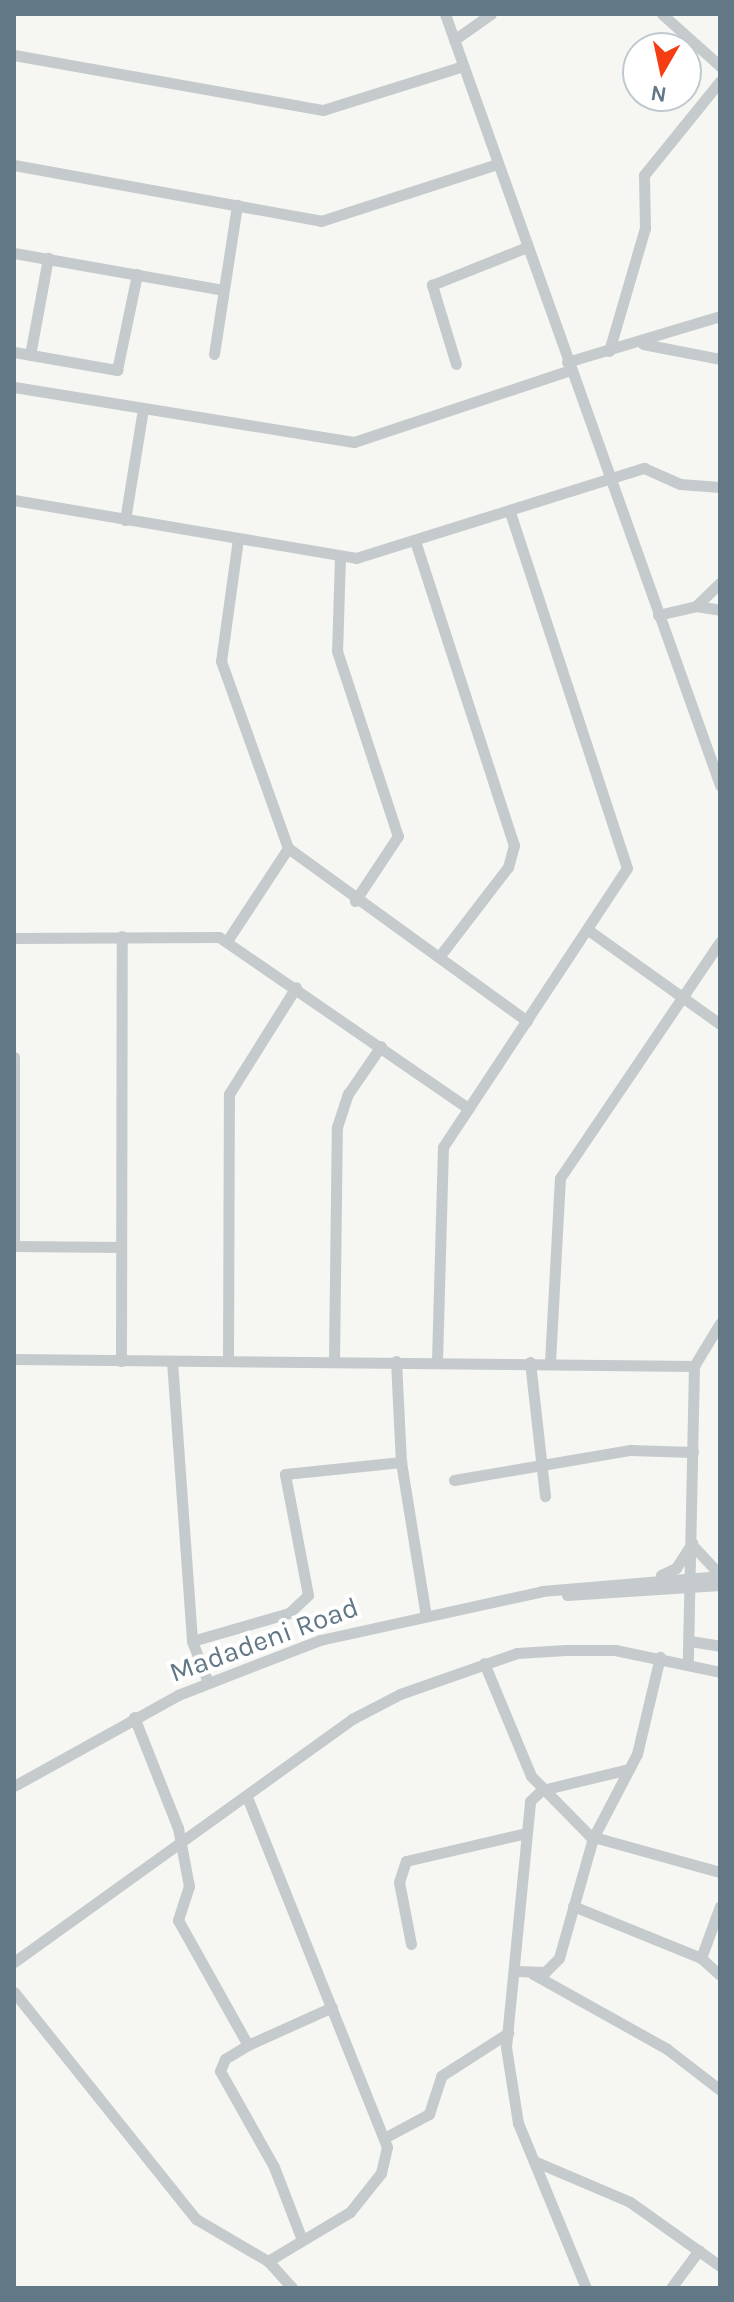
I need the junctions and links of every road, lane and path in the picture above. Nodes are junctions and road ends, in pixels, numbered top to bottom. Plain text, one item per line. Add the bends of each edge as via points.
1 (445, 14) edge
2 (491, 14) edge
3 (662, 14) edge
4 (454, 40) junction
5 (14, 55) edge
6 (463, 66) junction
7 (720, 66) edge
8 (720, 81) edge
9 (498, 164) junction
10 (14, 165) edge
11 (237, 205) junction
12 (527, 247) junction
13 (14, 253) edge
14 (48, 258) junction
15 (137, 274) junction
16 (223, 290) junction
17 (720, 316) edge
18 (642, 344) junction
19 (609, 351) junction
20 (14, 352) edge
21 (214, 354) dead end
22 (30, 355) junction
23 (720, 359) edge
24 (456, 364) dead end
25 (569, 366) junction
26 (14, 387) edge
27 (143, 409) junction
28 (609, 479) junction
29 (720, 487) edge
30 (14, 500) edge
31 (509, 510) junction
32 (125, 520) junction
33 (238, 539) junction
34 (416, 544) junction
35 (340, 557) junction
36 (720, 583) edge
37 (696, 606) junction
38 (720, 610) edge
39 (658, 615) junction
40 (720, 785) edge
41 (288, 848) junction
42 (355, 901) junction
43 (591, 932) junction
44 (122, 936) junction
45 (14, 938) edge
46 (227, 941) junction
47 (719, 945) edge
48 (439, 957) junction
49 (296, 987) junction
50 (686, 994) junction
51 (527, 1021) junction
52 (720, 1024) edge
53 (381, 1046) junction
54 (14, 1057) edge
55 (469, 1109) junction
56 (14, 1246) edge
57 (121, 1247) junction
58 (720, 1323) edge
59 (14, 1359) edge
60 (334, 1360) junction
61 (121, 1361) junction
62 (172, 1361) junction
63 (228, 1361) junction
64 (396, 1361) junction
65 (437, 1361) junction
66 (530, 1362) junction
67 (550, 1362) junction
68 (694, 1366) junction
69 (693, 1452) junction
70 (401, 1462) junction
71 (543, 1465) junction
72 (454, 1480) dead end
73 (545, 1496) dead end
74 (693, 1542) junction
75 (720, 1575) edge
76 (649, 1580) junction
77 (693, 1580) junction
78 (720, 1585) edge
79 (502, 1598) junction
80 (425, 1611) junction
81 (192, 1641) junction
82 (690, 1641) junction
83 (720, 1646) edge
84 (660, 1657) junction
85 (484, 1663) junction
86 (688, 1664) junction
87 (720, 1672) edge
88 (208, 1682) junction
89 (134, 1717) junction
90 (629, 1769) junction
91 (14, 1786) edge
92 (542, 1790) junction
93 (247, 1797) junction
94 (526, 1833) junction
95 (593, 1838) junction
96 (180, 1847) junction
97 (720, 1872) edge
98 (573, 1906) junction
99 (720, 1906) edge
100 (411, 1944) dead end
101 (701, 1958) junction
102 (14, 1962) edge
103 (516, 1971) junction
104 (532, 1974) junction
105 (720, 1975) edge
106 (14, 1992) edge
107 (332, 2007) junction
108 (508, 2033) junction
109 (248, 2045) junction
110 (720, 2090) edge
111 (386, 2137) junction
112 (534, 2161) junction
113 (302, 2240) junction
114 (699, 2250) junction
115 (268, 2261) junction
116 (720, 2266) edge
117 (292, 2288) edge
118 (586, 2288) edge
119 (671, 2288) edge

1 - 4 street
2 - 4 street
3 - 7 street
4 - 6 street
5 - 6 street via 323,110
6 - 9 street
8 - 19 street via 644,175 645,228
9 - 11 street via 332,221
9 - 12 street
10 - 11 street
11 - 16 street
12 - 24 street via 432,285
12 - 25 street
13 - 14 street
14 - 15 street
14 - 22 street
15 - 16 street
15 - 22 street via 117,370
16 - 21 street
17 - 18 street
18 - 19 street
18 - 23 street
19 - 25 street
20 - 22 street
25 - 27 street via 354,442
25 - 28 street
26 - 27 street
27 - 32 street
28 - 29 street via 654,469 680,484
28 - 31 street
28 - 39 street
30 - 32 street
31 - 34 street
31 - 43 street via 626,851 624,878
32 - 33 street
33 - 35 street
33 - 41 street via 221,661
34 - 35 street
34 - 48 street via 514,845 508,867
35 - 42 street via 337,651 398,836
36 - 37 street
37 - 38 street
37 - 39 street
39 - 40 street
41 - 42 street
41 - 46 street
42 - 48 street
43 - 50 street
43 - 51 street
44 - 45 street
44 - 46 street
44 - 57 street
46 - 49 street
47 - 50 street
48 - 51 street
49 - 53 street
49 - 63 street via 229,1094
50 - 52 street
50 - 67 street via 560,1178
51 - 55 street
53 - 55 street
53 - 60 street via 337,1127
54 - 56 street
55 - 65 street via 439,1163
56 - 57 street
57 - 61 street
58 - 68 street
59 - 61 street
60 - 63 street
60 - 64 street
61 - 62 street
62 - 63 street
62 - 81 street
64 - 65 street
64 - 70 street
65 - 66 street
66 - 67 street
66 - 71 street
67 - 68 street
68 - 69 street
69 - 71 street via 630,1450
69 - 74 street
70 - 80 street
70 - 81 street via 285,1474 308,1595 289,1613
71 - 72 street
71 - 73 street
74 - 75 street
74 - 76 street via 676,1568
74 - 77 street
75 - 77 street, Madadeni Road
76 - 77 street, Madadeni Road
76 - 79 street, Madadeni Road
77 - 78 street, Madadeni Road
77 - 79 street, Madadeni Road
77 - 82 street
79 - 80 street, Madadeni Road
80 - 88 street, Madadeni Road
81 - 88 street
82 - 83 street
82 - 86 street
84 - 85 street via 566,1650
84 - 86 street
84 - 90 street
85 - 92 street
85 - 93 street via 352,1719
86 - 87 street
88 - 89 street, Madadeni Road
89 - 91 street, Madadeni Road
89 - 96 street
90 - 92 street
90 - 95 street
92 - 94 street via 530,1801
92 - 95 street
93 - 96 street
93 - 107 street
94 - 100 street via 406,1861 399,1882
94 - 103 street
95 - 97 street
95 - 98 street
96 - 102 street
96 - 109 street via 189,1886 178,1920
98 - 101 street
98 - 104 street via 559,1958
99 - 101 street
101 - 105 street
103 - 104 street
103 - 108 street
104 - 110 street via 667,2049
106 - 115 street via 196,2219
107 - 109 street
107 - 111 street
108 - 111 street via 441,2076 429,2114
108 - 112 street via 507,2084
109 - 113 street via 225,2059 220,2071 274,2167
111 - 113 street via 386,2163 371,2188 340,2221
112 - 114 street via 630,2202
112 - 118 street
113 - 115 street
114 - 116 street
114 - 119 street
115 - 117 street

